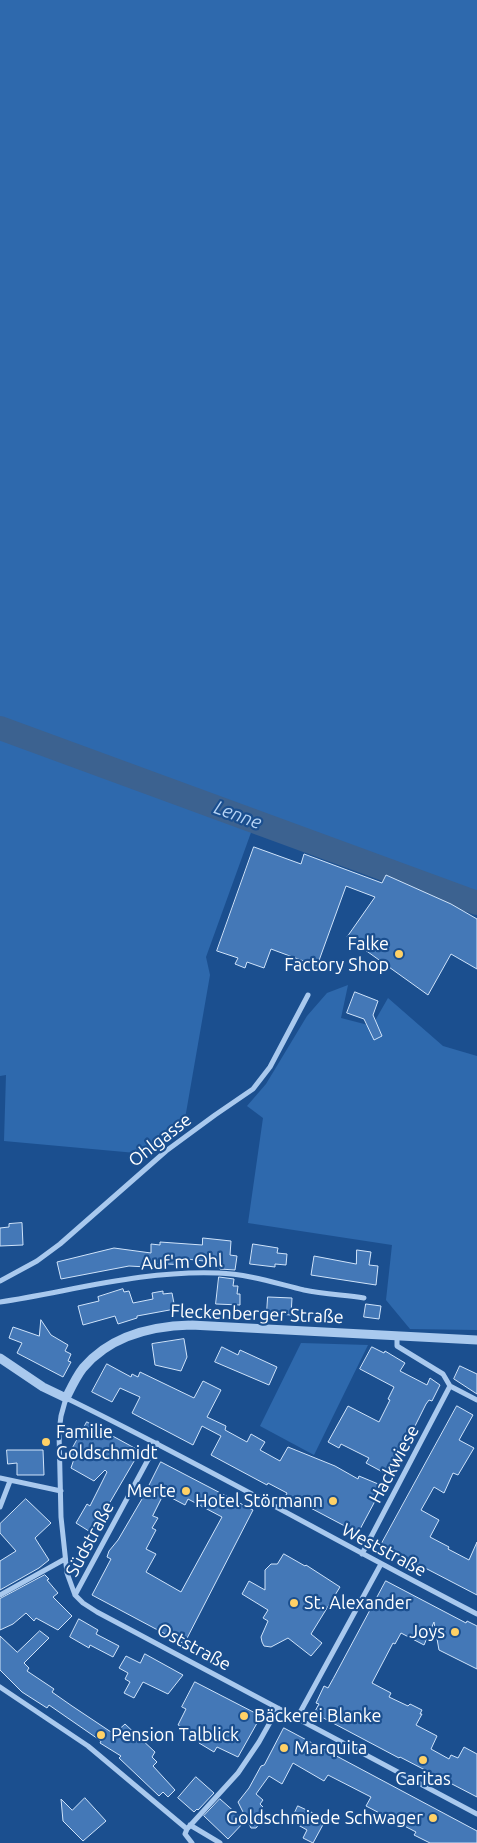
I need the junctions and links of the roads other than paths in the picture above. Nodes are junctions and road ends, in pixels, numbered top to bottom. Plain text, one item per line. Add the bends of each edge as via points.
1 (308, 995) dead end
2 (0, 1281) edge
3 (364, 1298) dead end
4 (0, 1302) edge
5 (398, 1336) junction
6 (477, 1340) edge
7 (0, 1358) edge
8 (450, 1386) junction
9 (66, 1398) junction
10 (477, 1400) edge
11 (157, 1443) junction
12 (0, 1478) edge
13 (10, 1481) junction
14 (61, 1491) junction
15 (0, 1507) edge
16 (362, 1554) junction
17 (65, 1558) junction
18 (380, 1564) junction
19 (0, 1595) edge
20 (75, 1595) junction
21 (477, 1614) edge
22 (0, 1687) edge
23 (278, 1708) junction
24 (298, 1718) junction
25 (477, 1814) edge
26 (189, 1827) junction
27 (192, 1843) edge
28 (220, 1843) edge

1 - 2 street, Ohlgasse via 270,1067 253,1089 166,1151 60,1244
3 - 4 street, Auf'm Ohl via 306,1290 265,1279 203,1273 134,1278
5 - 6 street, Fleckenberger Straße
5 - 8 street via 397,1346 443,1374
5 - 9 street, Fleckenberger Straße via 191,1325 155,1328 123,1338 92,1360 78,1375
7 - 9 street via 43,1387
8 - 10 street
8 - 16 street, Hackwiese
9 - 11 street, Weststraße
9 - 14 street via 60,1428
11 - 16 street, Weststraße
11 - 20 street, Südstraße
12 - 13 street
13 - 14 street
13 - 15 street
14 - 17 street
16 - 18 street, Weststraße
17 - 19 street
17 - 20 street
18 - 21 street, Weststraße
18 - 24 street
20 - 23 street, Oststraße via 97,1612
22 - 26 street via 88,1746
23 - 24 street, Oststraße
23 - 26 street via 238,1772
24 - 25 street, Oststraße
26 - 27 street via 185,1834
26 - 28 street

